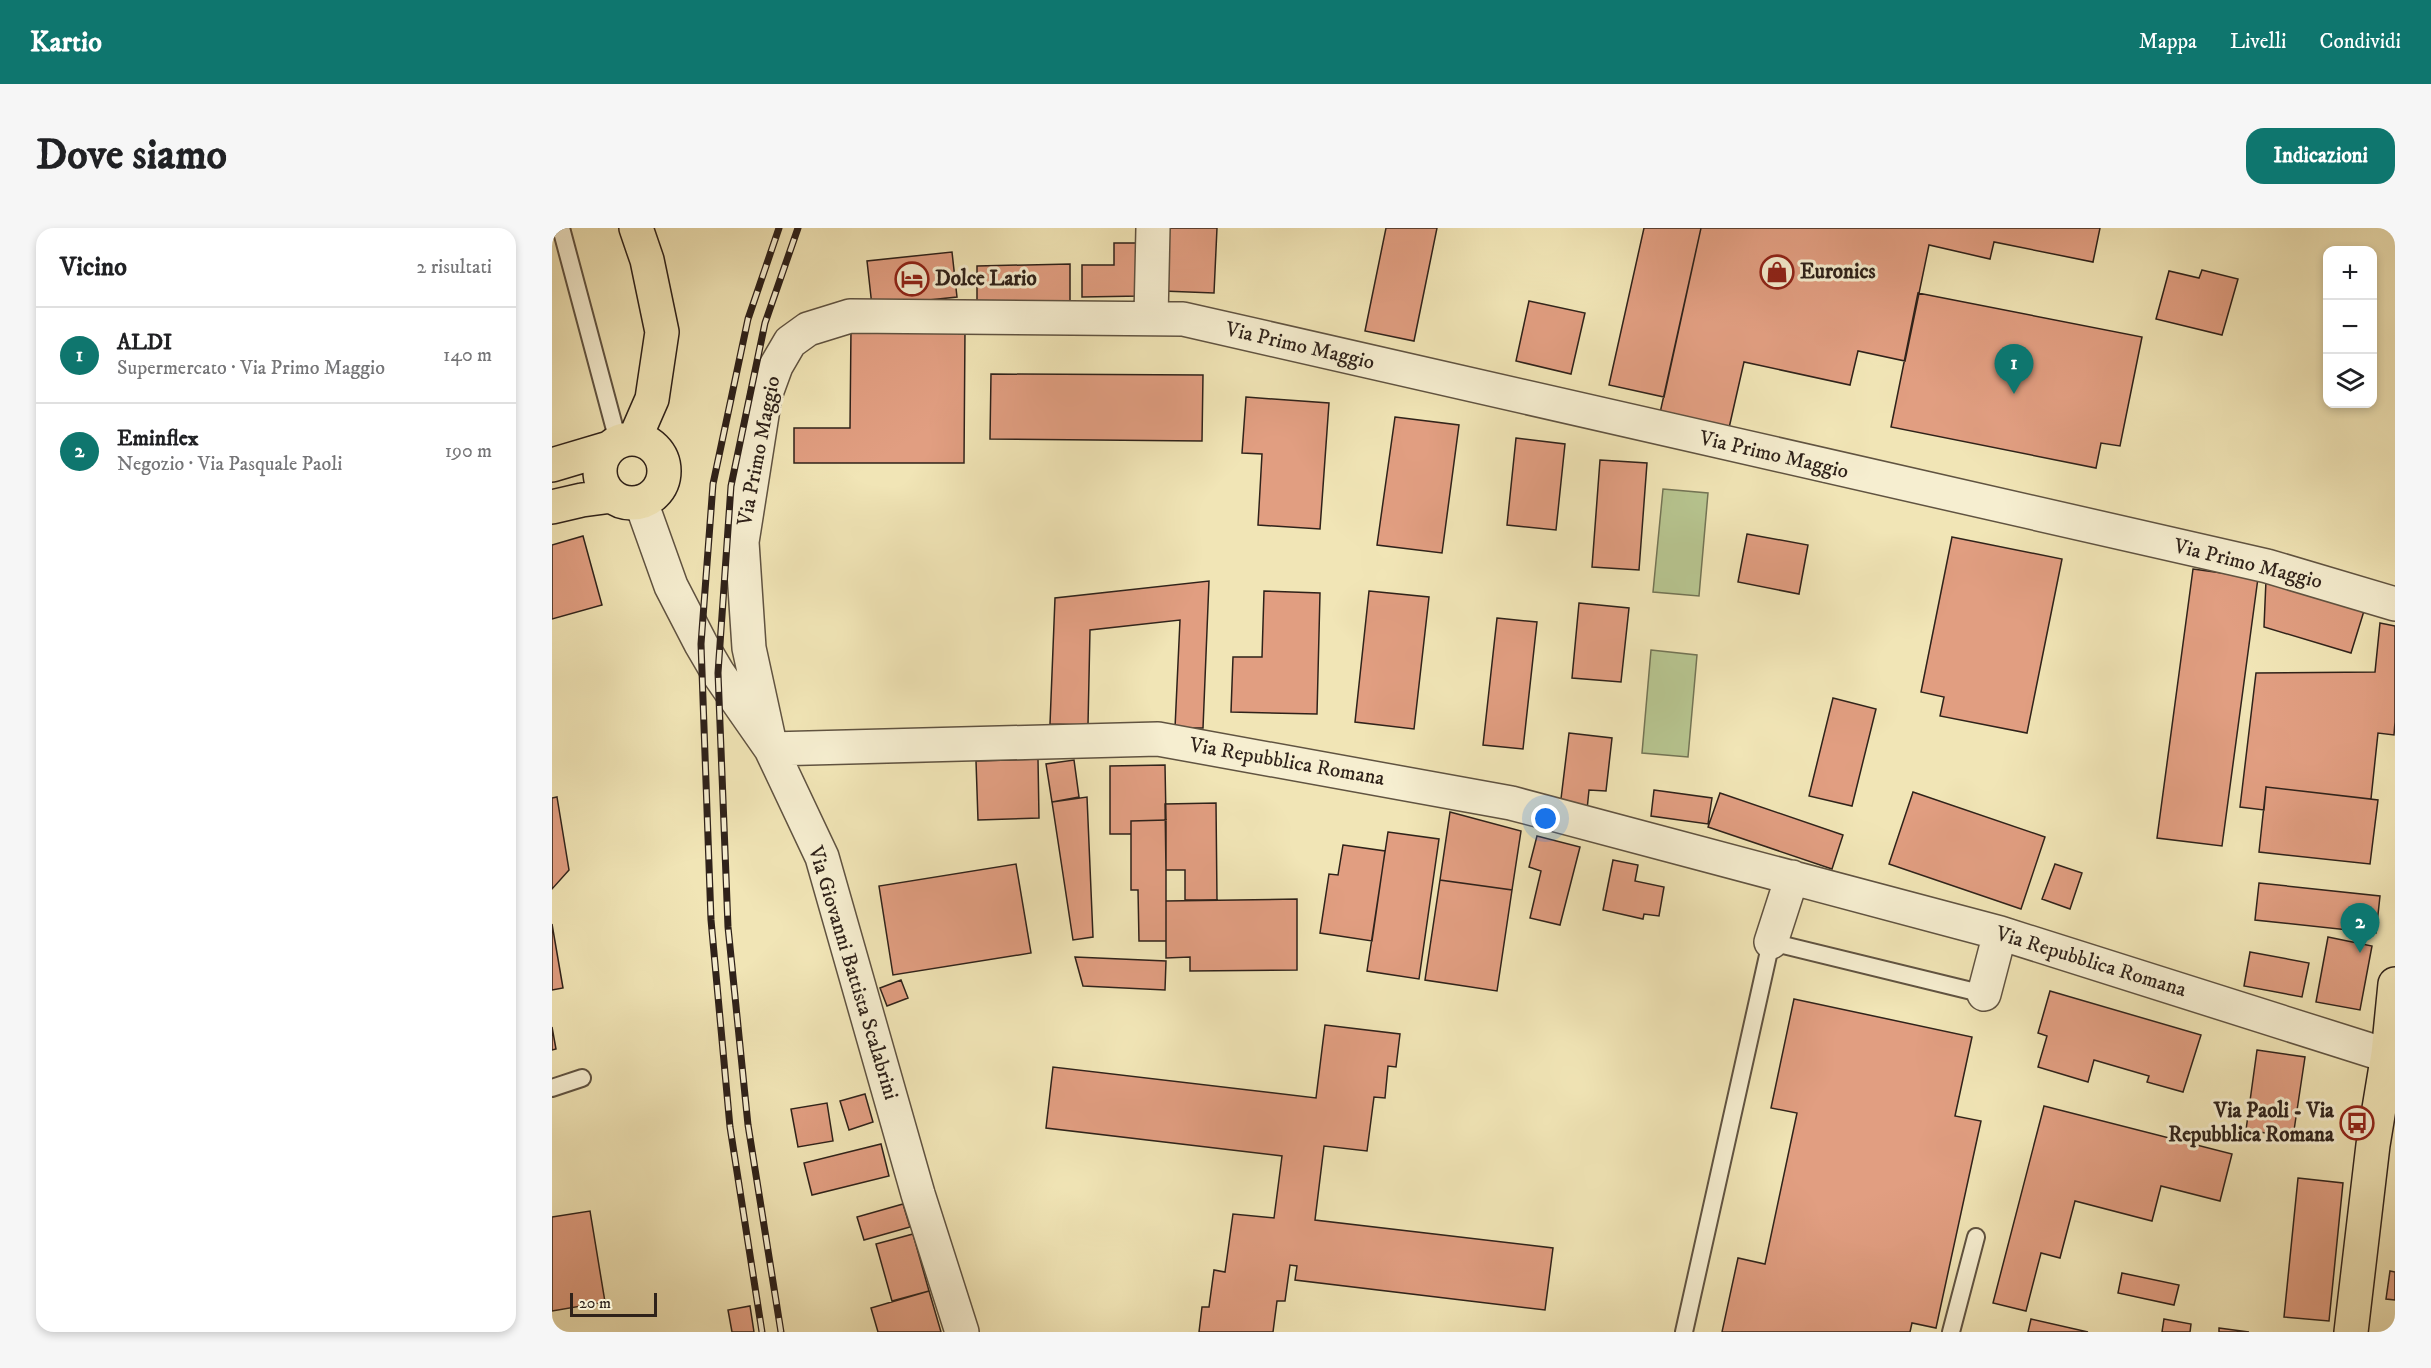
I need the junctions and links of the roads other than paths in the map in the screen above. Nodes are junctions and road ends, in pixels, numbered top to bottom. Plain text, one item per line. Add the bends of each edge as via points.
1 (561, 228) edge
2 (636, 228) edge
3 (1153, 228) edge
4 (1151, 318) junction
5 (631, 446) junction
6 (552, 465) edge
7 (627, 499) junction
8 (552, 507) edge
9 (2395, 604) edge
10 (771, 749) junction
11 (1792, 877) junction
12 (2000, 933) junction
13 (1771, 942) junction
14 (2395, 984) edge
15 (1984, 994) joint
16 (2392, 1056) edge
17 (582, 1078) dead end
18 (552, 1088) edge
19 (1976, 1237) dead end
20 (962, 1332) edge
21 (1684, 1332) edge
22 (1951, 1332) edge
23 (2351, 1332) edge

1 - 5 lane
2 - 5 main road via 662,332 652,399
3 - 4 street
4 - 9 street, Via Primo Maggio via 1183,319 2255,564
4 - 10 street, Via Primo Maggio via 850,316 808,329 790,342 765,396 742,542 749,648
5 - 6 main road
5 - 7 main road via 603,456 599,475 605,488
5 - 7 main road via 665,470 659,490
7 - 8 main road via 582,500
7 - 10 street, Via Giovanni Battista Scalabrini via 701,644
10 - 11 street, Via Repubblica Romana via 1158,739 1511,803
10 - 20 street, Via Giovanni Battista Scalabrini via 822,857 918,1194
11 - 12 street, Via Repubblica Romana
11 - 13 street
12 - 15 street
12 - 16 street, Via Repubblica Romana
13 - 15 lane
13 - 21 lane
14 - 16 main road
16 - 23 main road via 2373,1145
17 - 18 lane
19 - 22 lane

